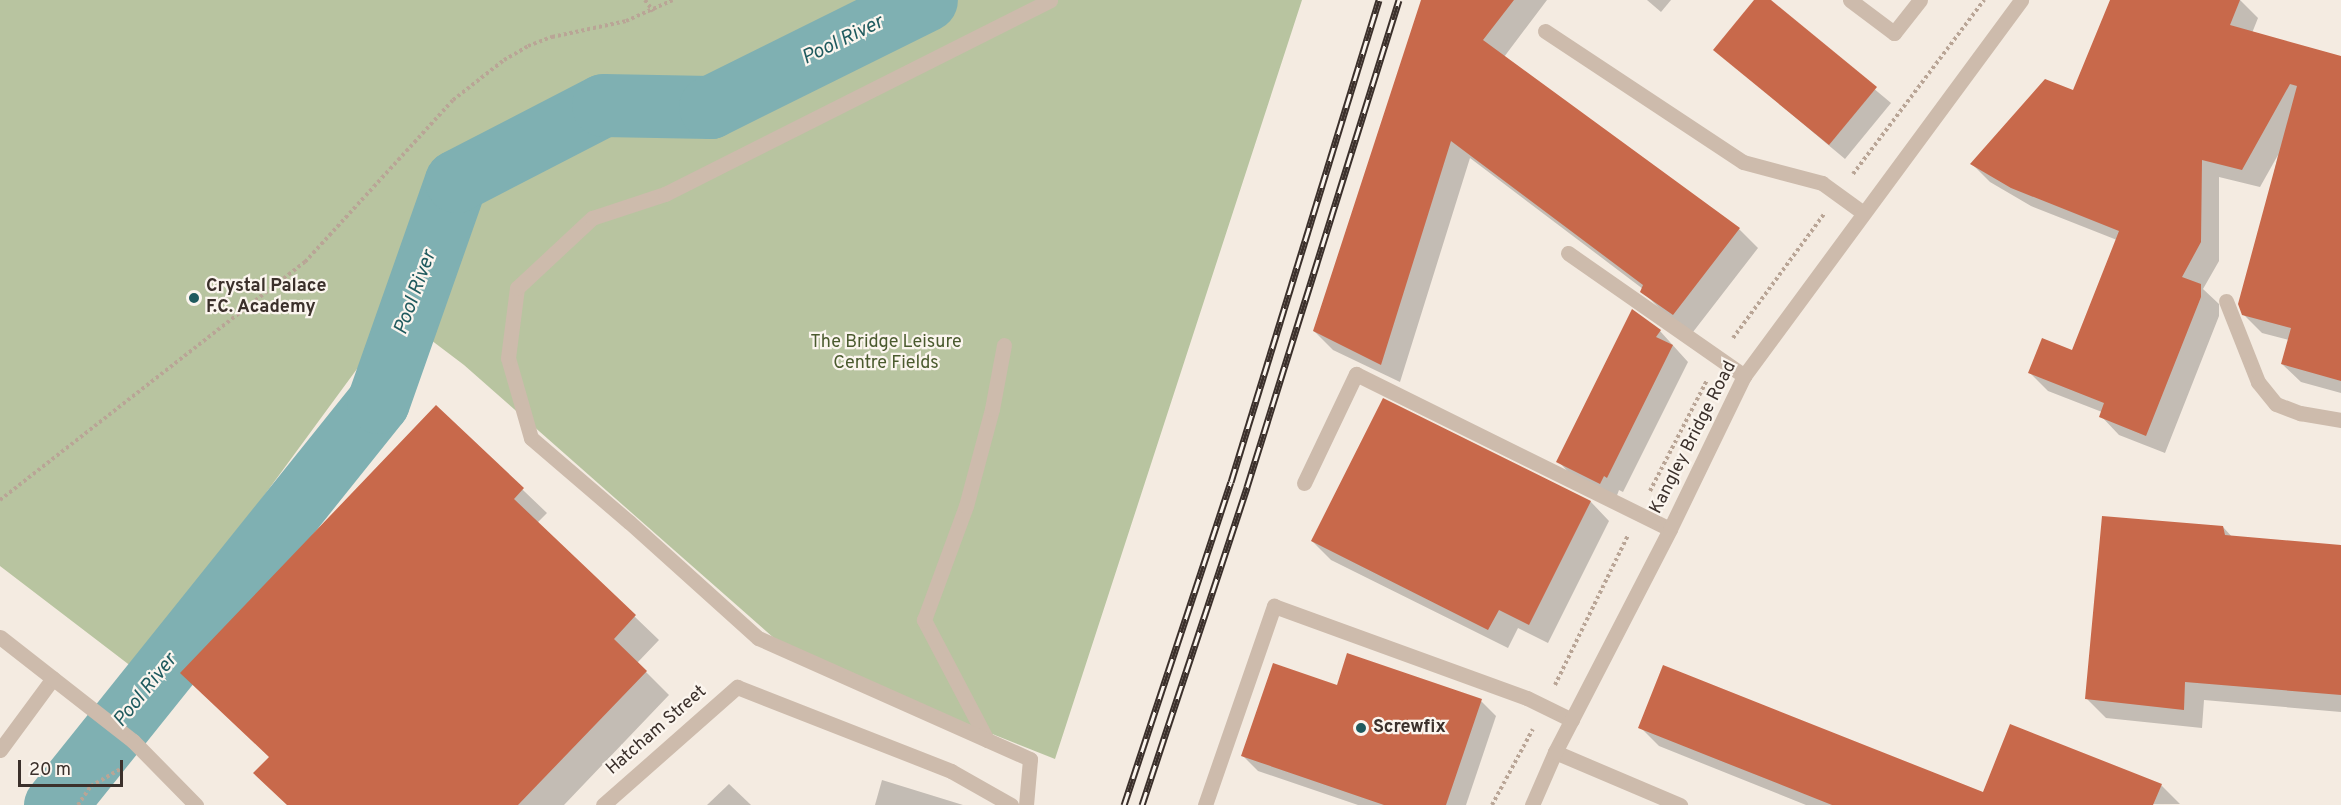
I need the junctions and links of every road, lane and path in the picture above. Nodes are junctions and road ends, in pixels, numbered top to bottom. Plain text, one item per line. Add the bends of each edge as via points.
1 (645, 0) edge
2 (673, 0) edge
3 (1050, 0) edge
4 (1850, 0) edge
5 (1920, 0) edge
6 (1984, 0) edge
7 (2021, 0) edge
8 (653, 11) junction
9 (1545, 31) dead end
10 (1853, 174) dead end
11 (1862, 212) junction
12 (1823, 215) dead end
13 (1568, 253) dead end
14 (2226, 301) dead end
15 (1732, 339) dead end
16 (1004, 345) dead end
17 (1744, 376) junction
18 (1705, 383) dead end
19 (2341, 420) edge
20 (1304, 483) dead end
21 (1648, 496) dead end
22 (0, 500) edge
23 (1631, 527) dead end
24 (1670, 529) junction
25 (0, 637) edge
26 (53, 678) junction
27 (1556, 682) dead end
28 (1572, 720) junction
29 (1534, 727) dead end
30 (987, 740) junction
31 (139, 746) junction
32 (0, 750) edge
33 (1556, 752) junction
34 (78, 805) edge
35 (196, 805) edge
36 (603, 805) edge
37 (1011, 805) edge
38 (1026, 805) edge
39 (1205, 805) edge
40 (1492, 805) edge
41 (1533, 805) edge
42 (1680, 805) edge

1 - 8 path
2 - 8 path
3 - 30 street via 665,194 592,218 517,288 508,358 531,438 758,639
4 - 5 street via 1894,33
6 - 10 path
7 - 11 street, Kangley Bridge Road
8 - 22 path via 552,37 528,46 488,72 453,100 305,262
9 - 11 street via 1743,162 1822,183
11 - 17 street, Kangley Bridge Road
12 - 15 path
13 - 17 street
14 - 19 street via 2258,382 2276,404 2300,413
16 - 30 street via 992,409 966,506 924,620
17 - 24 street, Kangley Bridge Road
18 - 21 path
20 - 24 street via 1356,374
23 - 27 path
24 - 28 street, Kangley Bridge Road
25 - 26 street
26 - 31 street
26 - 32 street
28 - 33 street, Kangley Bridge Road
28 - 39 street via 1527,698 1274,606
29 - 40 path
30 - 38 street via 1030,759
31 - 34 path via 130,763 91,786
31 - 35 street
33 - 41 street, Kangley Bridge Road
33 - 42 street
36 - 37 street, Hatcham Street via 737,687 951,771

